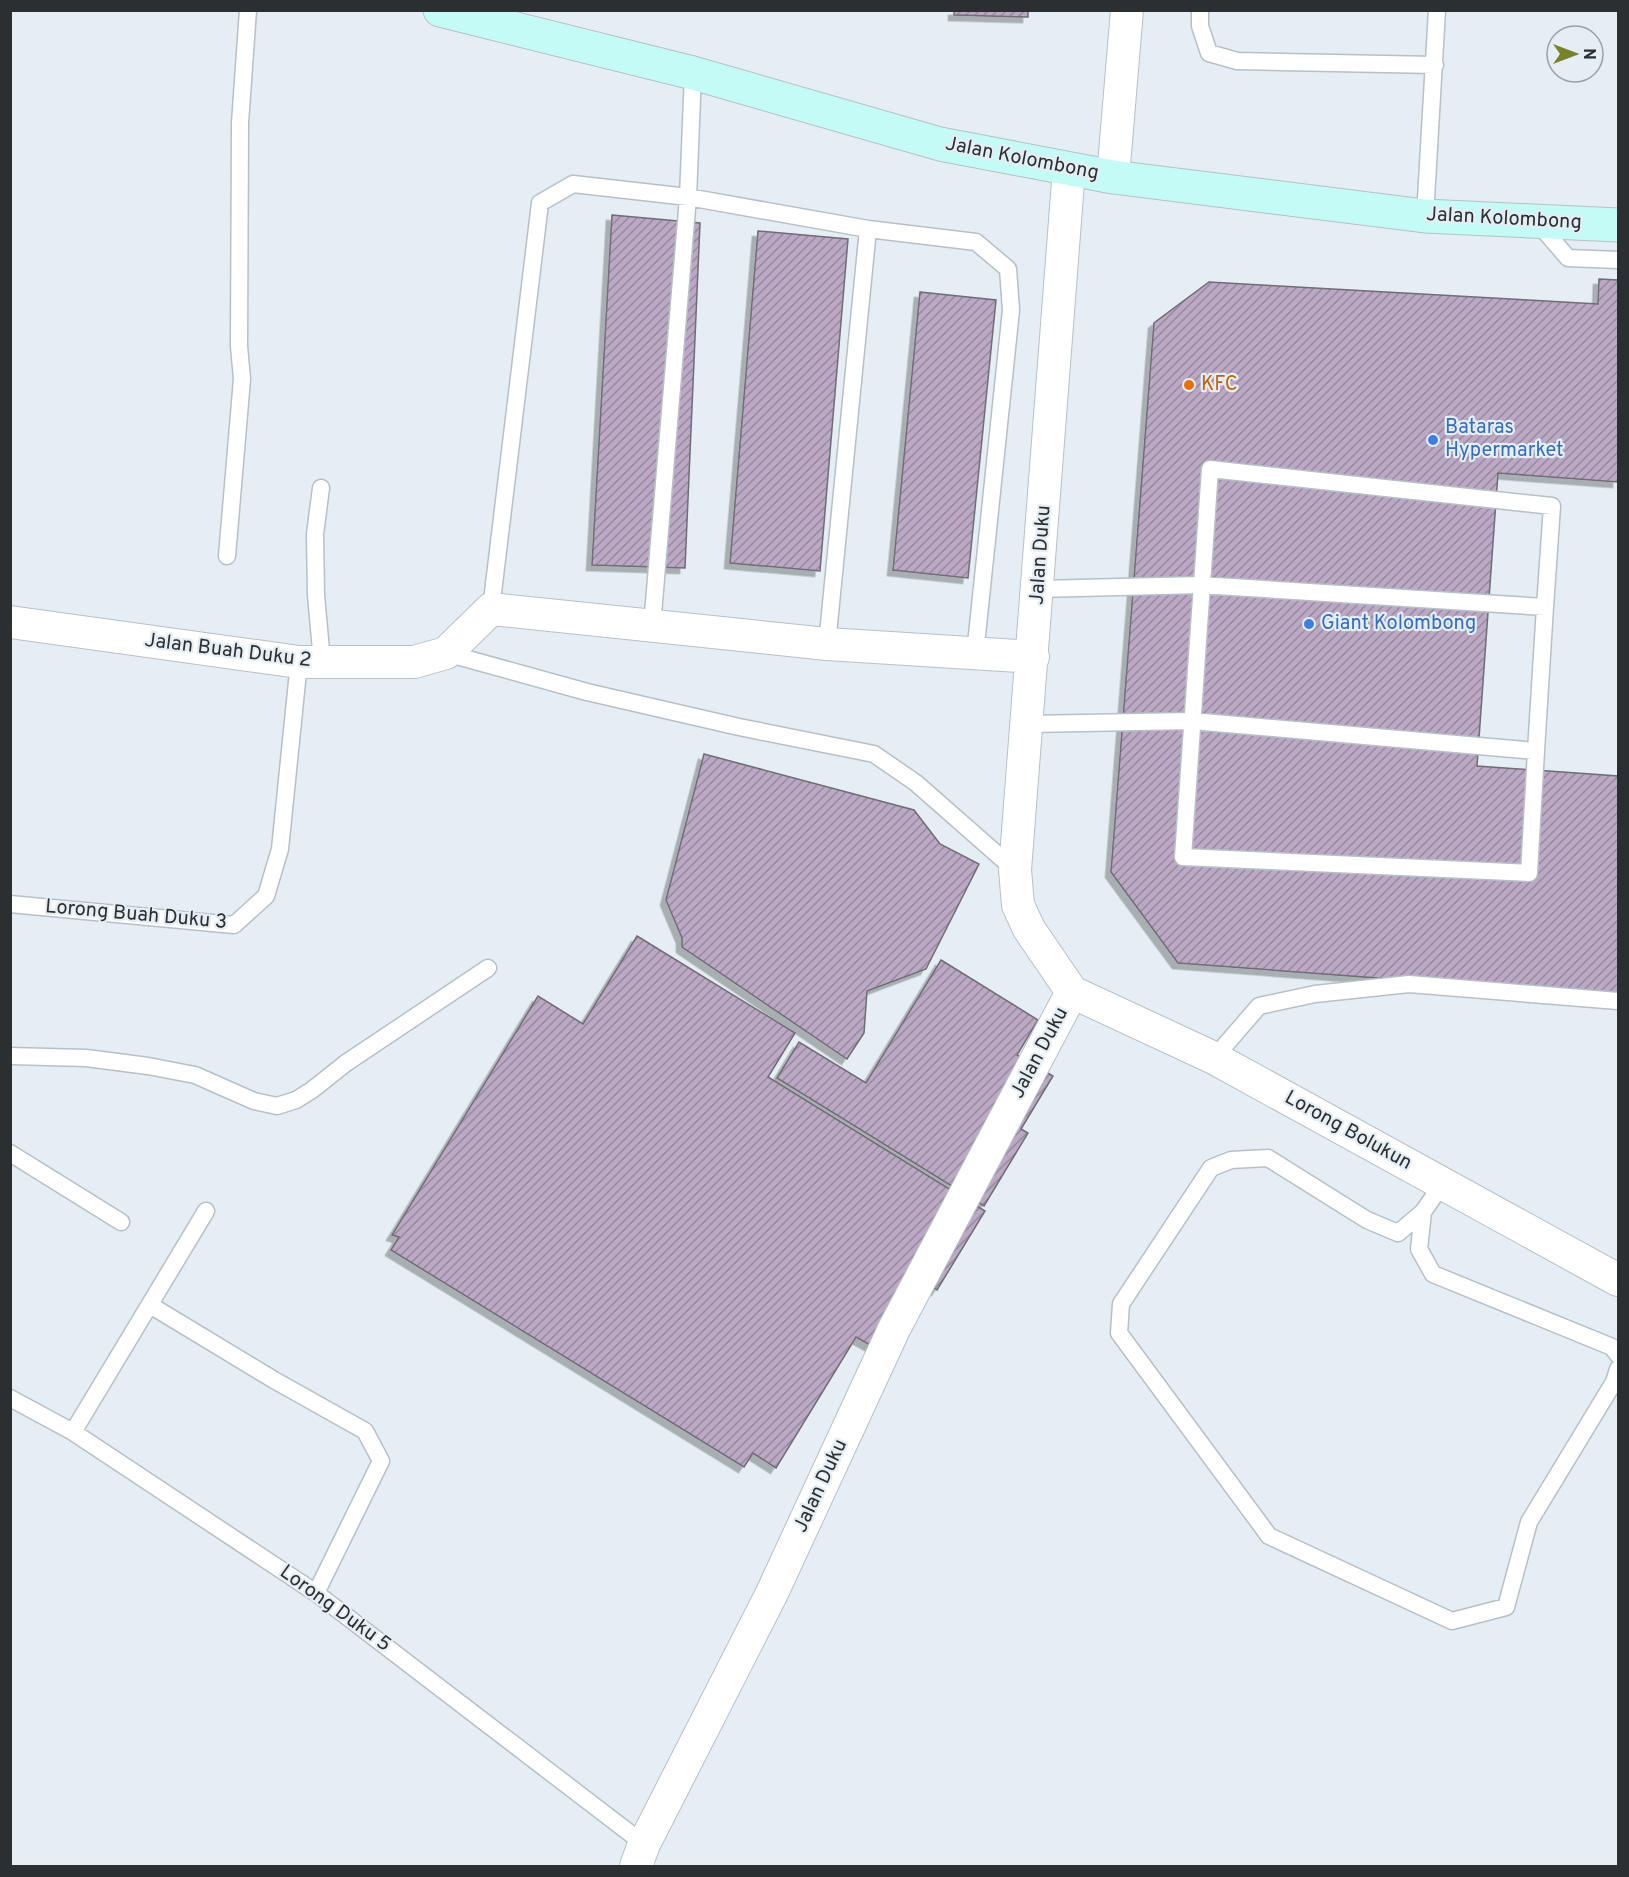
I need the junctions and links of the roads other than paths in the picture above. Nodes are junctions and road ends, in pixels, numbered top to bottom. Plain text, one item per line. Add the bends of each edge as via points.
1 (248, 10) edge
2 (440, 10) edge
3 (1127, 10) edge
4 (1200, 10) edge
5 (1437, 10) edge
6 (511, 19) edge
7 (1435, 64) junction
8 (693, 73) junction
9 (1069, 169) junction
10 (1113, 177) junction
11 (688, 197) junction
12 (1425, 216) junction
13 (1537, 221) junction
14 (1618, 225) edge
15 (868, 230) junction
16 (1618, 260) edge
17 (321, 488) dead end
18 (227, 556) dead end
19 (1202, 585) junction
20 (1038, 589) junction
21 (1545, 607) junction
22 (491, 609) junction
23 (10, 622) edge
24 (652, 626) junction
25 (826, 644) junction
26 (446, 653) junction
27 (975, 654) junction
28 (1033, 657) junction
29 (310, 662) junction
30 (1192, 721) junction
31 (1028, 724) junction
32 (1536, 751) junction
33 (1016, 870) junction
34 (10, 904) edge
35 (488, 968) dead end
36 (1072, 992) junction
37 (1618, 1001) edge
38 (10, 1056) edge
39 (1214, 1058) junction
40 (10, 1153) edge
41 (1443, 1183) junction
42 (206, 1211) dead end
43 (1424, 1212) junction
44 (121, 1222) dead end
45 (1618, 1280) edge
46 (150, 1305) junction
47 (1618, 1355) edge
48 (1618, 1369) edge
49 (10, 1398) edge
50 (73, 1432) junction
51 (316, 1593) junction
52 (640, 1855) edge

1 - 18 lane via 240,123 242,379
2 - 6 street, Jalan Kolombong
3 - 10 street
4 - 7 lane via 1200,26 1209,53 1238,61
5 - 7 lane
6 - 8 street, Jalan Kolombong
7 - 12 lane
8 - 9 street, Jalan Kolombong via 940,144
8 - 11 lane
9 - 10 street, Jalan Kolombong
9 - 20 street, Jalan Duku
10 - 12 street, Jalan Kolombong
11 - 15 lane
11 - 22 lane via 573,184 540,203
11 - 24 lane
12 - 13 street, Jalan Kolombong
13 - 14 street, Jalan Kolombong
13 - 16 lane via 1568,258
15 - 25 lane
15 - 27 lane via 976,242 1008,269 1011,310
17 - 29 lane, Lorong Buah Duku 3 via 315,534 316,595
19 - 20 lane
19 - 21 lane
19 - 21 lane via 1210,469 1552,506
19 - 30 lane
20 - 28 street, Jalan Duku
21 - 32 lane
22 - 24 street
22 - 26 street
23 - 29 street, Jalan Buah Duku 2
24 - 25 street
25 - 27 street
26 - 29 street, Jalan Buah Duku 2 via 414,662
26 - 33 lane via 587,692 874,754 916,783
27 - 28 street
28 - 31 street, Jalan Duku
29 - 34 lane, Lorong Buah Duku 3 via 280,849 266,896 234,925
30 - 31 lane
30 - 32 lane
30 - 32 lane via 1183,857 1529,873
31 - 33 street, Jalan Duku
33 - 36 street, Jalan Duku via 1018,905 1029,929
35 - 38 lane via 304,1095 278,1106 254,1101 195,1075 148,1066 86,1058
36 - 39 street, Lorong Bolukun
36 - 52 street, Jalan Duku via 894,1329 772,1593
37 - 39 lane via 1409,984 1315,994 1259,1006
39 - 41 street, Lorong Bolukun
40 - 44 lane
41 - 43 lane
41 - 45 street, Lorong Bolukun
42 - 46 lane
43 - 47 lane via 1419,1249 1433,1274 1612,1347
43 - 48 lane via 1398,1233 1367,1220 1268,1158 1231,1160 1211,1167 1121,1304 1119,1333 1269,1536 1452,1622 1506,1607 1529,1522 1614,1382
46 - 50 lane
46 - 51 lane via 365,1431 381,1461
49 - 50 lane, Lorong Duku 5
50 - 51 lane, Lorong Duku 5
51 - 52 lane, Lorong Duku 5

